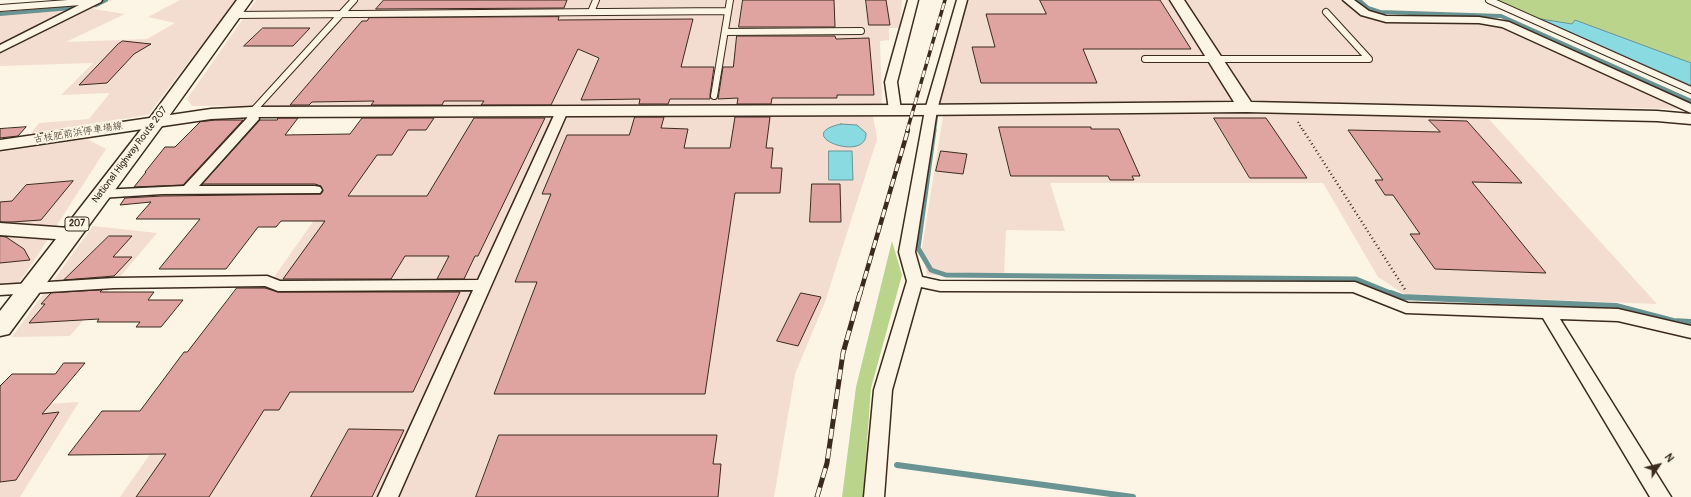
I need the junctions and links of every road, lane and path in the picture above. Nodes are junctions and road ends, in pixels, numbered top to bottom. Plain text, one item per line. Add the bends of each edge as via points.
1 (96, 0) edge
2 (245, 0) edge
3 (354, 0) edge
4 (596, 0) edge
5 (730, 0) edge
6 (912, 0) edge
7 (962, 0) edge
8 (1177, 0) edge
9 (1348, 0) edge
10 (1489, 0) edge
11 (0, 8) edge
12 (728, 11) junction
13 (591, 12) junction
14 (1326, 12) dead end
15 (341, 14) junction
16 (234, 15) junction
17 (861, 31) dead end
18 (725, 32) junction
19 (2, 49) edge
20 (1145, 59) dead end
21 (1215, 59) junction
22 (1691, 90) edge
23 (714, 96) dead end
24 (1246, 107) junction
25 (1289, 108) junction
26 (1691, 109) edge
27 (895, 110) junction
28 (931, 110) junction
29 (562, 111) junction
30 (252, 112) junction
31 (1691, 119) edge
32 (156, 122) junction
33 (0, 145) edge
34 (188, 190) junction
35 (315, 190) dead end
36 (100, 194) junction
37 (0, 229) edge
38 (69, 234) junction
39 (915, 281) junction
40 (484, 284) junction
41 (30, 287) junction
42 (0, 290) edge
43 (1407, 294) dead end
44 (1548, 314) junction
45 (0, 328) edge
46 (1691, 332) edge
47 (388, 497) edge
48 (874, 497) edge
49 (1661, 497) edge

1 - 11 lane
1 - 19 street
2 - 16 highway, National Highway Route 207 / 207
3 - 15 lane
4 - 13 lane
5 - 12 lane
6 - 27 street via 891,82
7 - 28 street
8 - 21 street
9 - 26 street via 1365,13 1386,19 1479,20 1505,24
10 - 22 lane
12 - 13 lane
12 - 18 lane
13 - 15 lane
14 - 21 lane via 1369,60
15 - 16 lane
15 - 30 lane
16 - 32 highway, National Highway Route 207 / 207
17 - 18 lane
18 - 23 lane
20 - 21 lane
21 - 24 street
24 - 25 street, 古枝肥前浜停車場線
24 - 28 street, 古枝肥前浜停車場線
25 - 31 street, 古枝肥前浜停車場線 via 1657,116
25 - 43 path
27 - 28 street, 古枝肥前浜停車場線
27 - 29 street, 古枝肥前浜停車場線
28 - 39 street via 908,252
29 - 30 street, 古枝肥前浜停車場線
29 - 40 street
30 - 32 street, 古枝肥前浜停車場線 via 211,114
30 - 34 street via 253,119
32 - 33 street, 古枝肥前浜停車場線
32 - 36 highway, National Highway Route 207 / 207
34 - 35 street
34 - 36 street
36 - 38 highway, National Highway Route 207 / 207
37 - 38 street
38 - 41 highway, National Highway Route 207 / 207
39 - 44 street via 940,286 1355,287 1406,308
39 - 48 street via 883,390
40 - 41 street via 278,286 267,281
40 - 47 street
41 - 42 street
41 - 45 highway, National Highway Route 207 / 207
44 - 46 street via 1618,315
44 - 49 street

